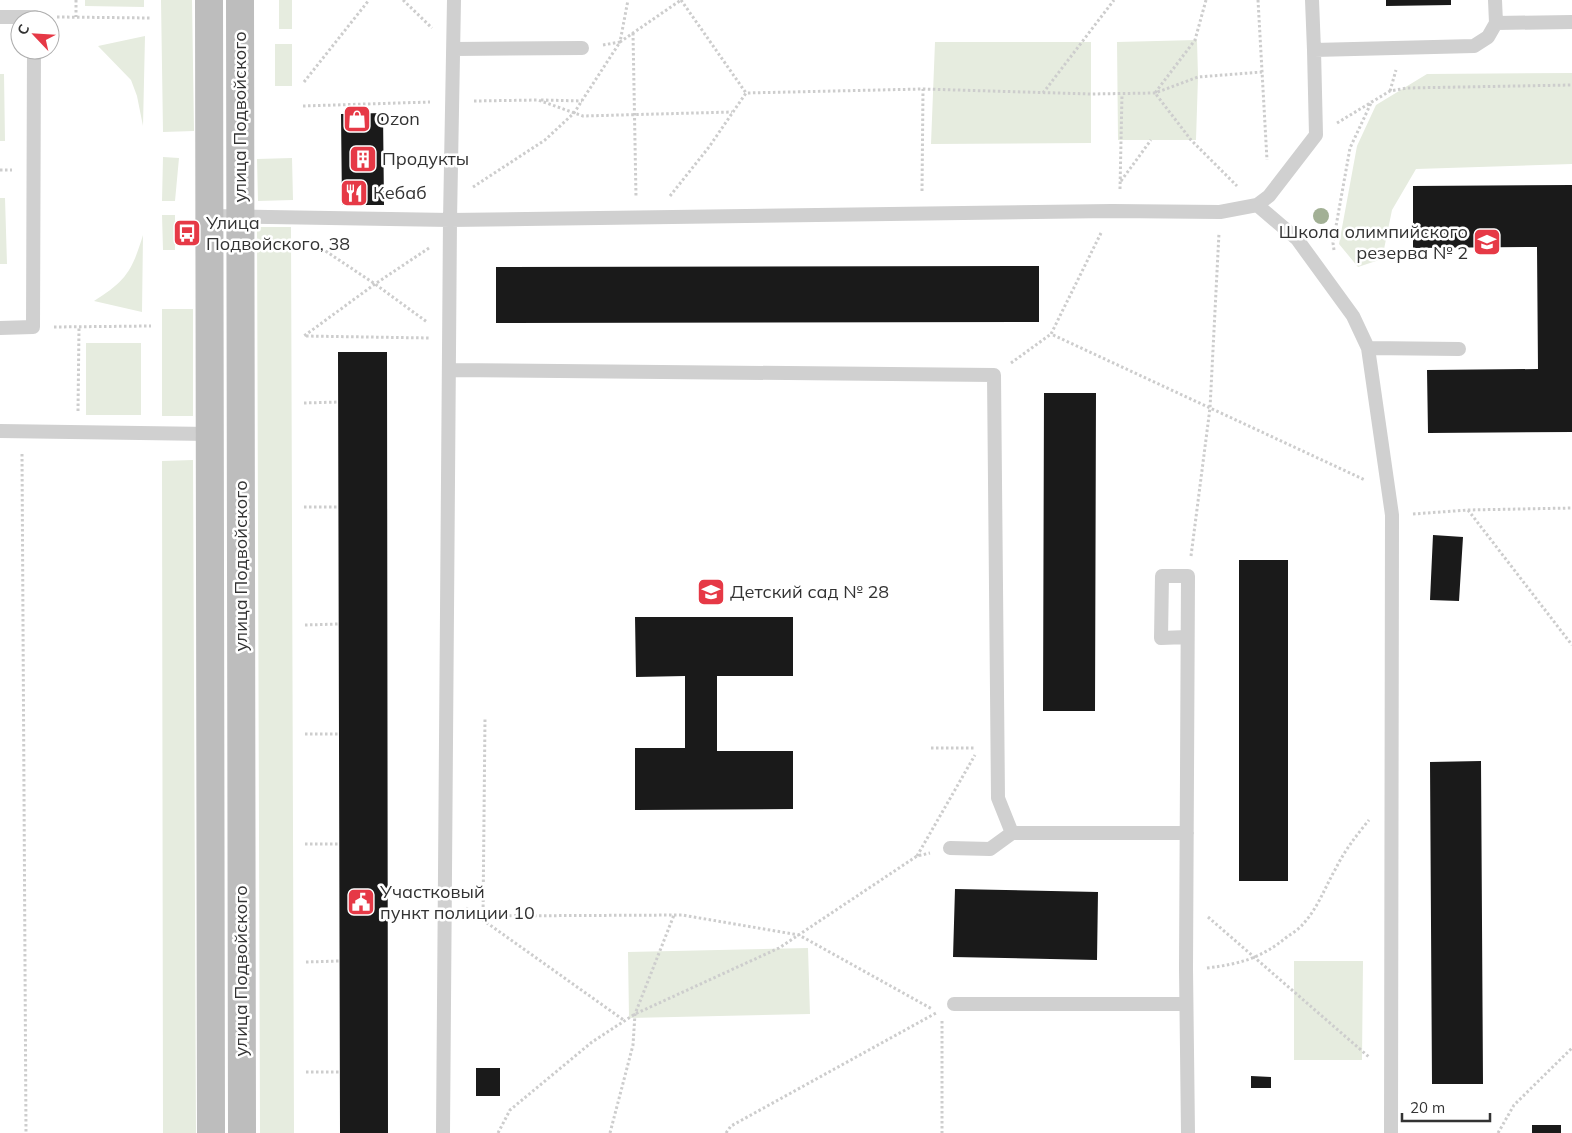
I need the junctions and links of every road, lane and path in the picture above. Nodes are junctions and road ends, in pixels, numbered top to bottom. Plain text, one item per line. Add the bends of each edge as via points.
1 (76, 0) edge
2 (209, 0) edge
3 (240, 0) edge
4 (369, 0) edge
5 (404, 0) edge
6 (454, 0) edge
7 (628, 0) edge
8 (681, 0) edge
9 (1114, 0) edge
10 (1206, 0) edge
11 (1258, 0) edge
12 (1312, 0) edge
13 (1496, 0) edge
14 (76, 17) junction
15 (60, 18) edge
16 (151, 18) dead end
17 (1572, 22) edge
18 (1496, 23) junction
19 (633, 33) junction
20 (620, 42) junction
21 (582, 48) dead end
22 (454, 50) junction
23 (1314, 50) junction
24 (34, 60) edge
25 (1262, 72) junction
26 (304, 82) dead end
27 (1572, 85) edge
28 (923, 90) junction
29 (1043, 93) junction
30 (746, 94) junction
31 (1122, 94) junction
32 (1155, 94) junction
33 (538, 100) junction
34 (582, 101) junction
35 (454, 102) junction
36 (1372, 102) junction
37 (304, 106) dead end
38 (733, 112) junction
39 (574, 113) junction
40 (635, 115) junction
41 (1316, 135) junction
42 (1151, 140) dead end
43 (0, 170) edge
44 (6, 170) dead end
45 (1120, 182) junction
46 (1269, 196) junction
47 (451, 201) junction
48 (1257, 205) junction
49 (1112, 211) junction
50 (1220, 212) junction
51 (922, 214) junction
52 (210, 216) junction
53 (240, 217) junction
54 (637, 217) junction
55 (652, 217) junction
56 (450, 227) junction
57 (304, 236) dead end
58 (1335, 252) dead end
59 (375, 284) junction
60 (79, 326) junction
61 (151, 326) dead end
62 (33, 327) junction
63 (0, 328) edge
64 (1051, 334) junction
65 (450, 338) junction
66 (1368, 348) junction
67 (1459, 349) dead end
68 (449, 370) junction
69 (994, 375) junction
70 (304, 402) dead end
71 (339, 402) dead end
72 (1210, 408) junction
73 (0, 431) edge
74 (22, 432) junction
75 (78, 432) junction
76 (210, 434) junction
77 (1388, 490) junction
78 (304, 507) dead end
79 (339, 507) dead end
80 (1572, 508) edge
81 (1468, 510) junction
82 (1392, 516) junction
83 (1188, 576) junction
84 (339, 624) dead end
85 (305, 625) dead end
86 (1187, 637) junction
87 (1572, 645) edge
88 (485, 718) dead end
89 (305, 734) dead end
90 (339, 734) dead end
91 (931, 748) dead end
92 (1391, 793) junction
93 (1012, 833) junction
94 (1187, 833) junction
95 (305, 844) dead end
96 (340, 844) dead end
97 (950, 848) joint
98 (917, 856) junction
99 (445, 893) junction
100 (1187, 899) junction
101 (674, 915) junction
102 (482, 918) junction
103 (799, 935) junction
104 (1254, 959) junction
105 (340, 961) dead end
106 (306, 962) dead end
107 (1186, 969) junction
108 (954, 1004) dead end
109 (1186, 1004) junction
110 (937, 1012) junction
111 (635, 1014) junction
112 (625, 1021) junction
113 (1572, 1048) edge
114 (1360, 1049) dead end
115 (306, 1072) dead end
116 (340, 1072) dead end
117 (26, 1133) edge
118 (211, 1133) edge
119 (242, 1133) edge
120 (443, 1133) edge
121 (498, 1133) edge
122 (610, 1133) edge
123 (726, 1133) edge
124 (942, 1133) edge
125 (1188, 1133) edge
126 (1390, 1133) edge
127 (1498, 1133) edge

1 - 14 path
2 - 52 street, улица Подвойского
3 - 53 street, улица Подвойского
4 - 26 path
5 - 22 path
6 - 22 lane
7 - 20 path
8 - 19 path
8 - 30 path
9 - 29 path
10 - 32 path via 1195,40
11 - 25 path
12 - 23 lane
13 - 18 lane
14 - 15 path
14 - 16 path
17 - 18 lane
18 - 23 lane via 1488,38 1474,46
19 - 20 path
19 - 40 path
20 - 34 path
21 - 22 lane
22 - 35 lane
23 - 41 lane
24 - 62 lane
25 - 32 path via 1198,77
25 - 46 path
27 - 36 path via 1407,88 1390,91
28 - 29 path
28 - 30 path
28 - 51 path
29 - 31 path
30 - 38 path
31 - 32 path
31 - 45 path
32 - 48 path via 1191,140
33 - 34 path
33 - 35 path
33 - 39 path
34 - 39 path
35 - 37 path
35 - 47 lane
36 - 41 path
36 - 58 path via 1350,148 1332,243
38 - 40 path
38 - 55 path
39 - 40 path via 583,116
39 - 47 path via 545,140
40 - 54 path
41 - 46 lane
42 - 45 path
43 - 44 path
45 - 49 path via 1119,198
46 - 48 lane
47 - 56 lane
48 - 50 lane
48 - 66 lane via 1297,239 1353,316
49 - 50 lane
49 - 51 lane
49 - 64 path
50 - 72 path
51 - 55 lane
52 - 53 lane
52 - 76 street, улица Подвойского
53 - 56 lane
53 - 119 street, улица Подвойского
54 - 55 lane
54 - 56 lane
56 - 59 path
56 - 65 lane
57 - 59 path
59 - 65 path
59 - 65 path via 304,336
60 - 61 path
60 - 62 path
60 - 75 path
62 - 63 lane
64 - 69 path
64 - 72 path
65 - 68 lane
66 - 67 lane
66 - 77 lane
68 - 69 lane
68 - 99 lane
69 - 93 lane via 998,798
70 - 71 path
72 - 77 path
72 - 83 path
73 - 74 lane
74 - 75 lane
74 - 117 path
75 - 76 lane
76 - 118 street, улица Подвойского
77 - 82 lane
78 - 79 path
80 - 81 path
81 - 82 path
81 - 87 path
82 - 92 lane
83 - 86 lane
83 - 86 lane via 1162,576 1161,638
84 - 85 path
86 - 94 lane
88 - 102 path
89 - 90 path
91 - 98 path via 979,748
92 - 104 path via 1351,842 1322,897 1303,924 1278,945
92 - 126 lane
93 - 94 lane
93 - 97 lane via 990,849
94 - 100 lane
95 - 96 path
97 - 98 path
98 - 103 path
99 - 102 path
99 - 120 lane
100 - 104 path
100 - 107 lane
101 - 102 path
101 - 103 path
101 - 111 path
102 - 112 path
103 - 110 path
103 - 111 path via 779,948
104 - 107 path via 1225,966
104 - 114 path
105 - 106 path
107 - 109 lane
108 - 109 lane
109 - 125 lane
110 - 123 path via 731,1126
110 - 124 path via 942,1019
111 - 112 path
111 - 122 path via 634,1044
112 - 121 path via 592,1042 510,1110
113 - 127 path via 1514,1105
115 - 116 path

